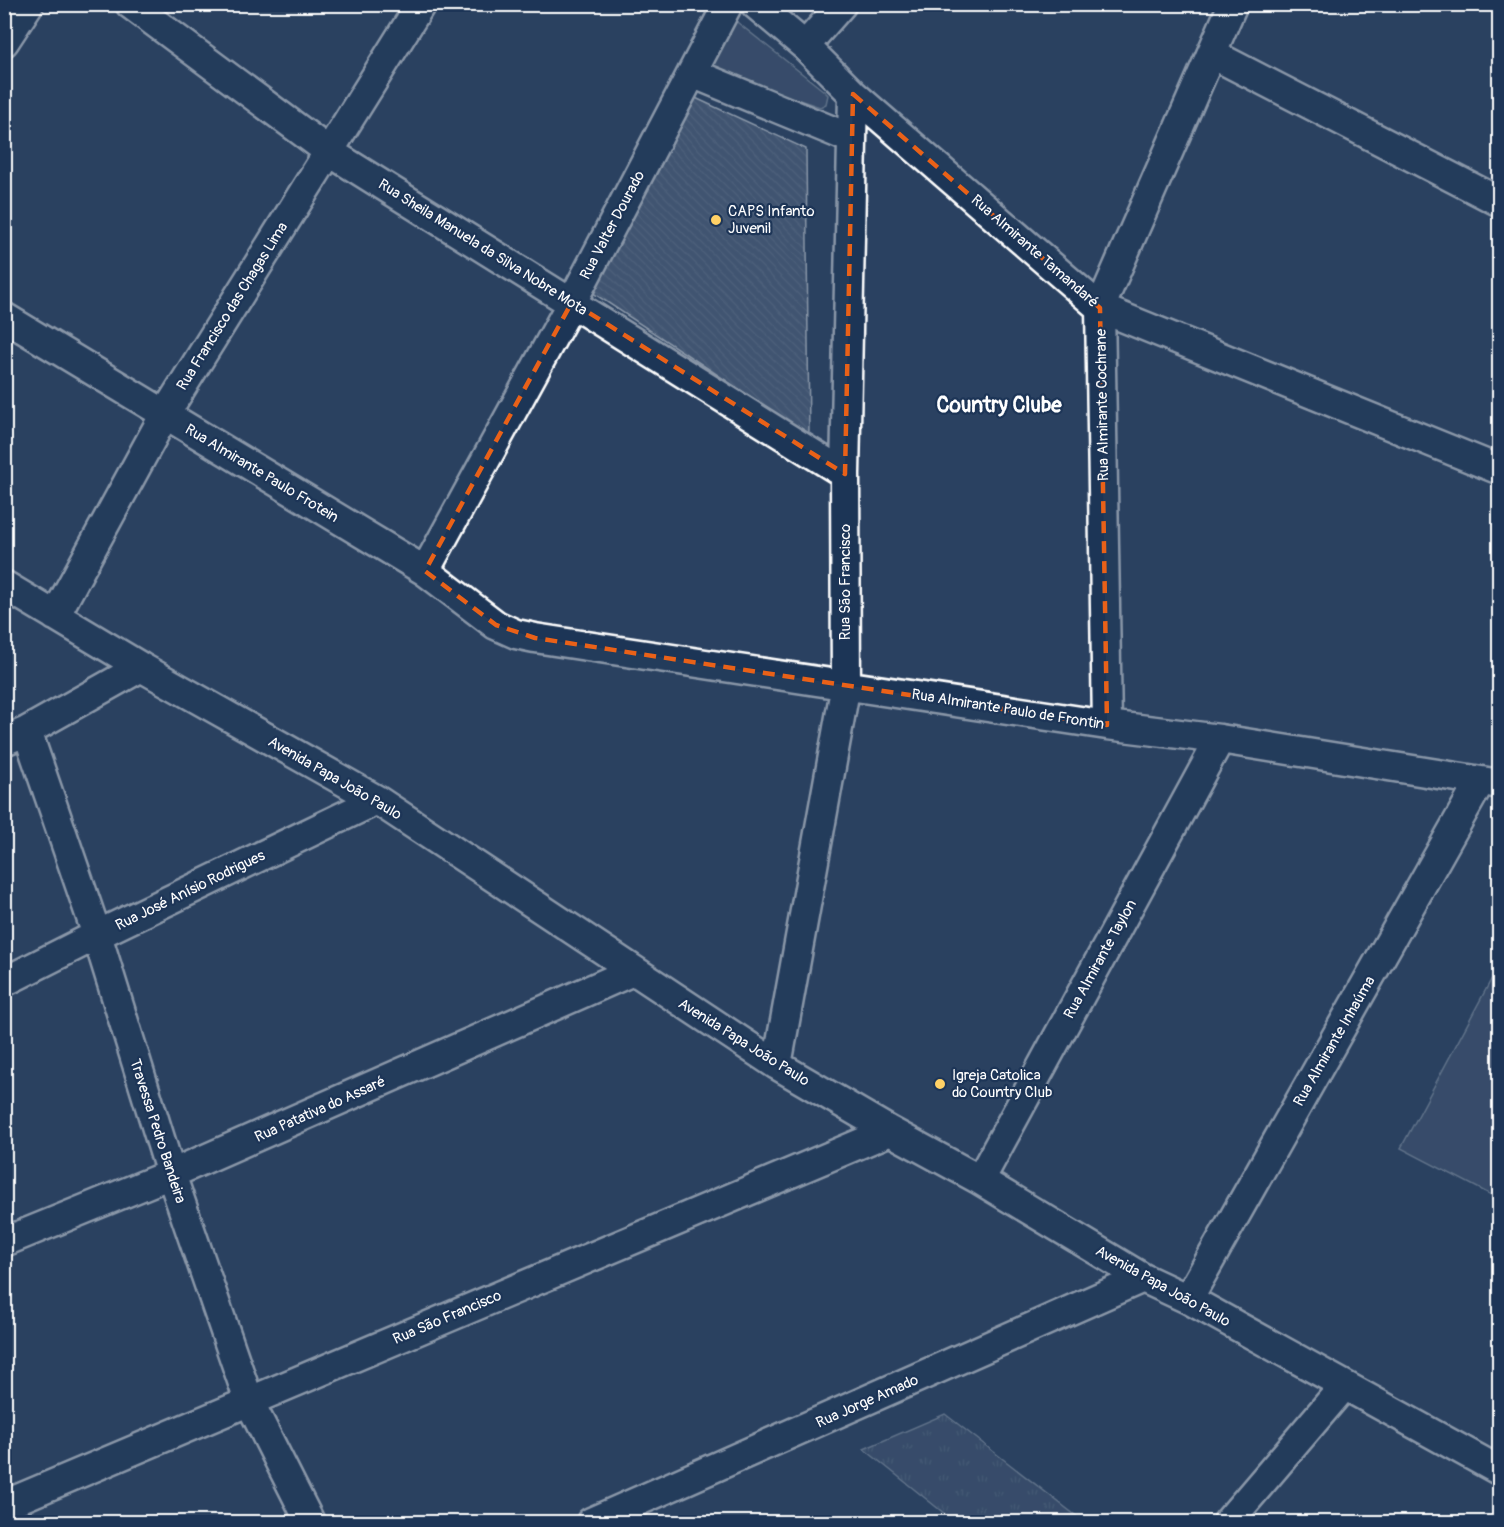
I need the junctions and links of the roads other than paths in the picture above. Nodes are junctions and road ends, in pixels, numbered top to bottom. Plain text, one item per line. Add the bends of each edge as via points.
1 (29, 4) edge
2 (130, 4) edge
3 (421, 4) edge
4 (728, 4) edge
5 (755, 4) edge
6 (842, 4) edge
7 (1233, 4) edge
8 (4, 42) edge
9 (805, 46) junction
10 (1212, 54) junction
11 (692, 73) junction
12 (853, 94) junction
13 (852, 139) junction
14 (328, 151) junction
15 (1500, 202) edge
16 (572, 302) junction
17 (1100, 308) junction
18 (4, 317) edge
19 (165, 414) junction
20 (1500, 470) edge
21 (845, 474) junction
22 (425, 571) junction
23 (4, 585) edge
24 (55, 616) junction
25 (516, 633) joint
26 (141, 667) junction
27 (846, 684) junction
28 (1107, 725) junction
29 (16, 736) edge
30 (1220, 739) junction
31 (1490, 783) edge
32 (377, 800) junction
33 (97, 935) junction
34 (633, 971) junction
35 (4, 982) edge
36 (777, 1065) junction
37 (890, 1131) junction
38 (171, 1174) junction
39 (980, 1180) junction
40 (4, 1242) edge
41 (1143, 1278) junction
42 (1188, 1299) junction
43 (1344, 1386) junction
44 (249, 1401) junction
45 (1500, 1471) edge
46 (4, 1505) edge
47 (640, 1515) edge
48 (310, 1522) edge
49 (591, 1522) edge
50 (1228, 1522) edge

1 - 8 street
2 - 14 street, Rua Sheila Manuela da Silva Nobre Mota
3 - 14 street, Rua Francisco das Chagas Lima
4 - 11 street, Rua Valter Dourado
5 - 9 street, Rua Almirante Tamandaré
6 - 9 street
7 - 10 street, Rua Almirante Cochrane
9 - 12 street, Rua Almirante Tamandaré
10 - 15 street
10 - 17 street, Rua Almirante Cochrane
11 - 13 street
11 - 16 street, Rua Valter Dourado
12 - 13 street, Rua São Francisco
12 - 17 street, Rua Almirante Tamandaré
13 - 21 street, Rua São Francisco
14 - 16 street, Rua Sheila Manuela da Silva Nobre Mota
14 - 19 street, Rua Francisco das Chagas Lima
16 - 21 street, Rua Sheila Manuela da Silva Nobre Mota
16 - 22 street, Rua Valter Dourado
17 - 20 street, Rua Almirante Tamandaré
17 - 28 street, Rua Almirante Cochrane
18 - 19 street, Rua Almirante Paulo Frotein
19 - 22 street, Rua Almirante Paulo Frotein
19 - 24 street, Rua Francisco das Chagas Lima
21 - 27 street, Rua São Francisco
22 - 25 street, Rua Almirante Paulo Frotein via 496,625
23 - 24 street, Avenida Papa João Paulo
24 - 26 street, Avenida Papa João Paulo
25 - 27 street, Rua Almirante Paulo de Frontin
26 - 29 street
26 - 32 street, Avenida Papa João Paulo
27 - 28 street, Rua Almirante Paulo de Frontin
27 - 36 street, Rua São Francisco
28 - 30 street, Rua Almirante Paulo de Frontin
29 - 33 street, Travessa Pedro Bandeira
30 - 31 street, Rua Almirante Paulo de Frontin
30 - 39 street, Rua Almirante Taylon
31 - 42 street, Rua Almirante Inhaúma
32 - 33 street, Rua José Anísio Rodrigues
32 - 34 street, Avenida Papa João Paulo
33 - 35 street, Rua José Anísio Rodrigues
33 - 38 street, Travessa Pedro Bandeira
34 - 36 street, Avenida Papa João Paulo
34 - 38 street, Rua Patativa do Assaré
36 - 37 street, Avenida Papa João Paulo
37 - 39 street, Avenida Papa João Paulo
37 - 44 street, Rua São Francisco
38 - 40 street, Rua Patativa do Assaré
38 - 44 street, Travessa Pedro Bandeira
39 - 41 street, Avenida Papa João Paulo
41 - 42 street, Avenida Papa João Paulo
41 - 47 street, Rua Jorge Amado
42 - 43 street, Avenida Papa João Paulo
43 - 45 street, Avenida Papa João Paulo
43 - 50 street
44 - 46 street, Rua São Francisco
44 - 48 street, Travessa Pedro Bandeira
47 - 49 street, Rua Jorge Amado

